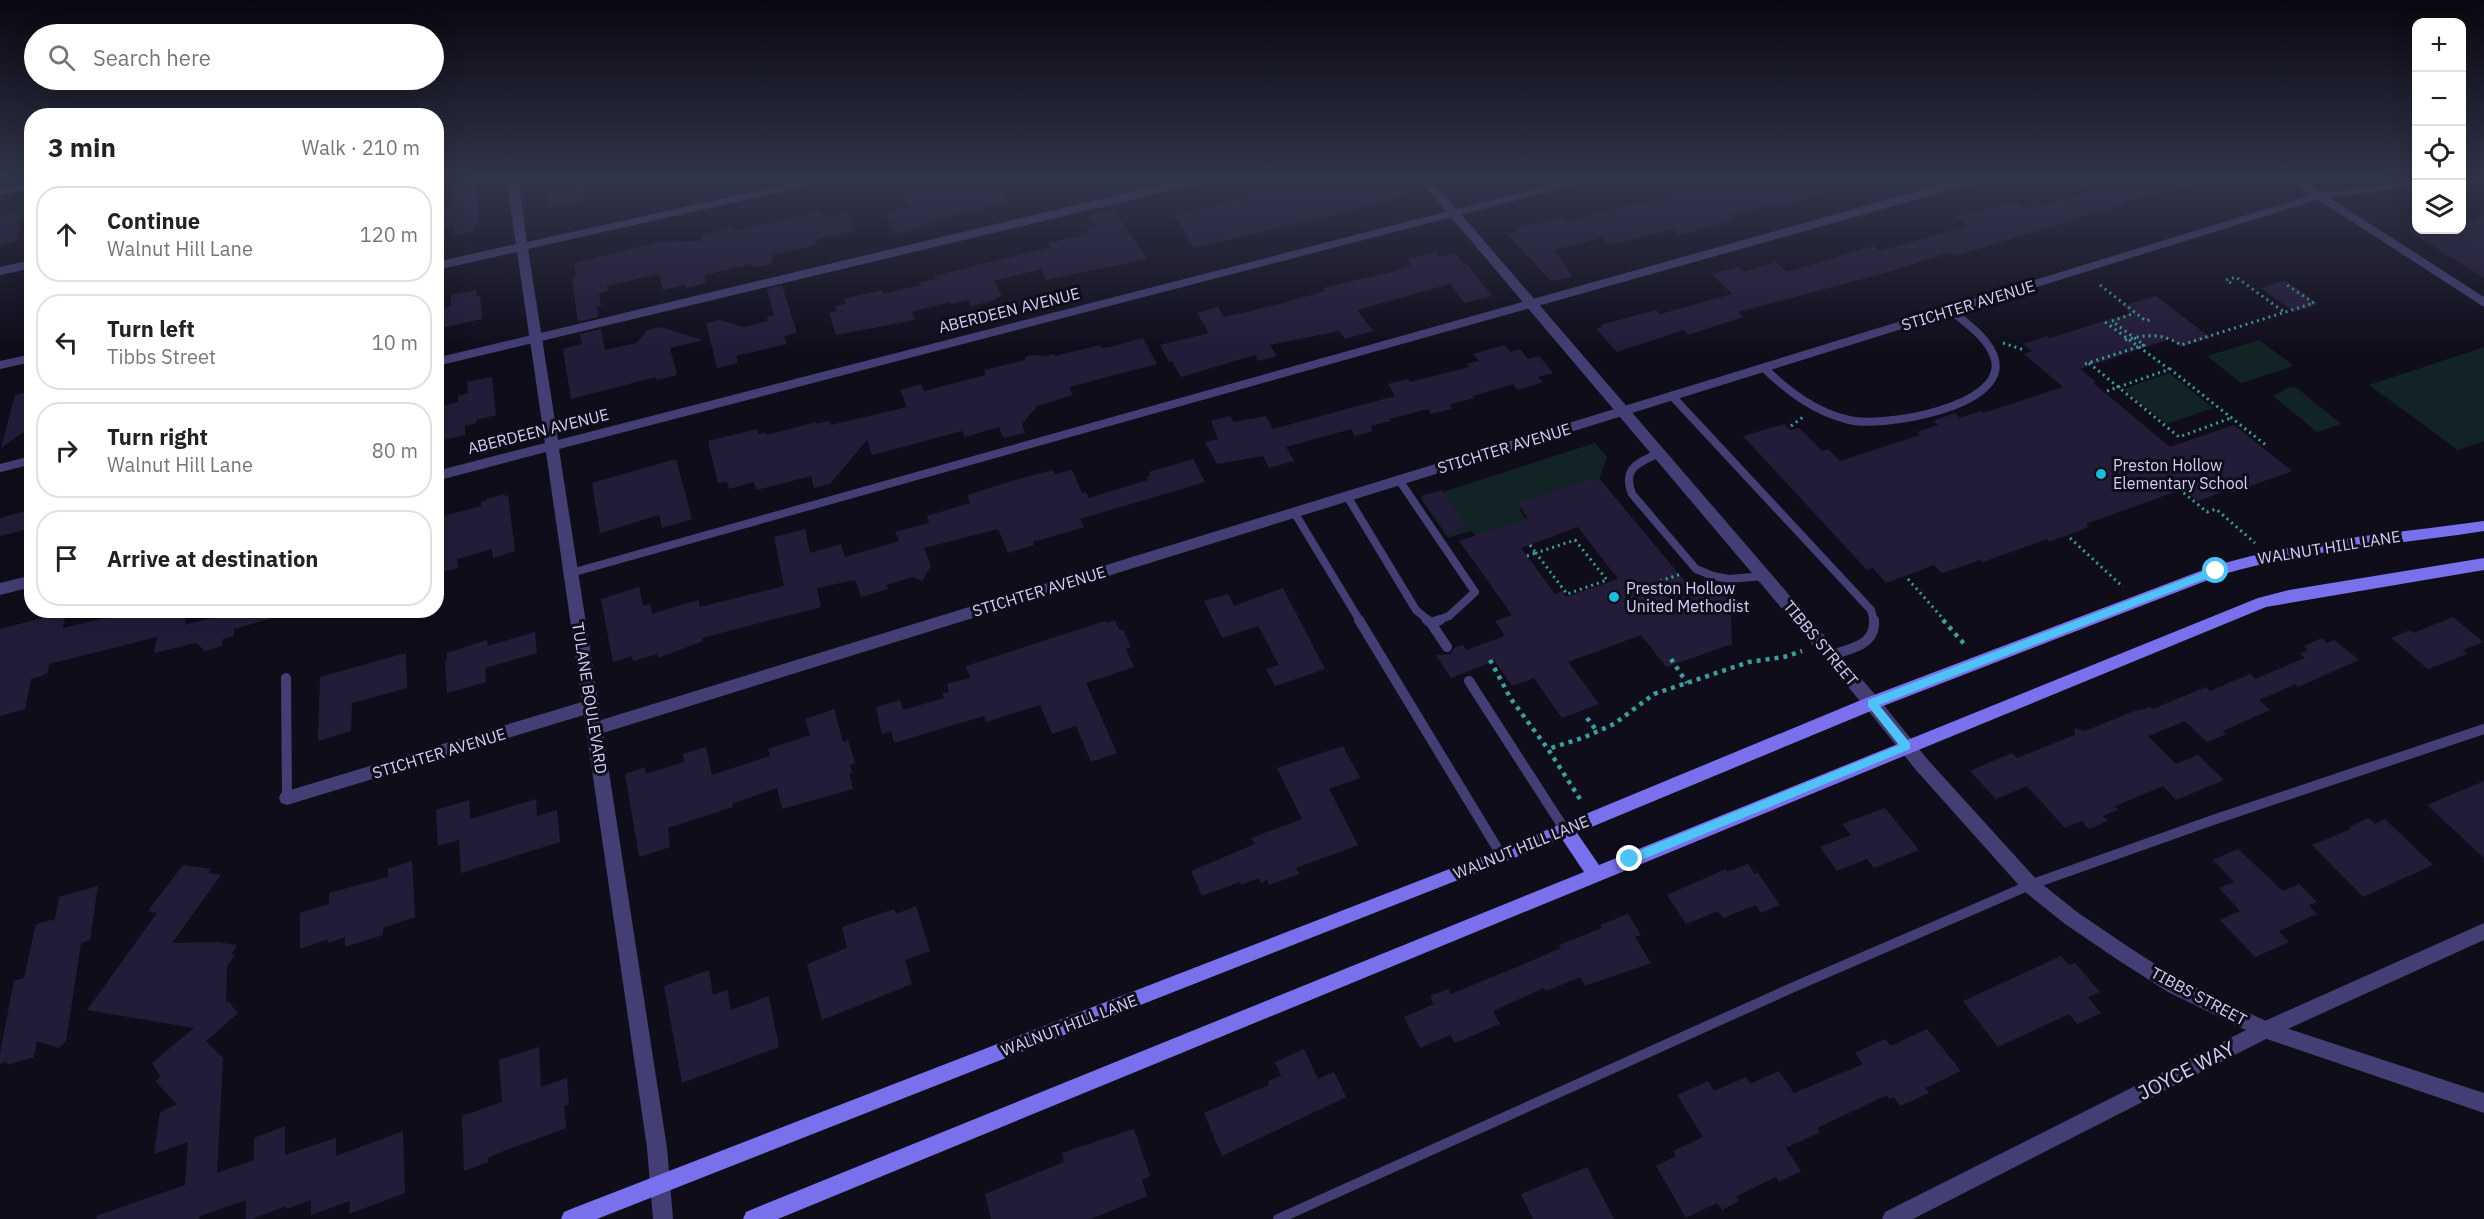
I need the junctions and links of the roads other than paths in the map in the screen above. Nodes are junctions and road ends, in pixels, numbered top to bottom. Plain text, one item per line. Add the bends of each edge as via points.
1 (519, 235) edge
2 (575, 235) edge
3 (968, 235) edge
4 (1370, 235) edge
5 (1473, 235) edge
6 (1776, 235) edge
7 (2193, 235) edge
8 (2379, 235) edge
9 (521, 247) junction
10 (444, 264) edge
11 (24, 266) edge
12 (0, 271) edge
13 (2484, 303) edge
14 (1530, 304) junction
15 (1950, 310) junction
16 (536, 338) junction
17 (24, 360) edge
18 (444, 360) edge
19 (0, 365) edge
20 (1764, 368) junction
21 (1672, 396) junction
22 (1624, 411) junction
23 (554, 446) junction
24 (1659, 453) junction
25 (24, 462) edge
26 (0, 468) edge
27 (444, 474) edge
28 (1399, 480) junction
29 (1347, 496) junction
30 (1294, 512) junction
31 (2484, 526) edge
32 (2484, 564) edge
33 (571, 573) junction
34 (1764, 576) junction
35 (24, 583) edge
36 (0, 589) edge
37 (1431, 623) junction
38 (1447, 646) dead end
39 (1831, 655) junction
40 (286, 678) dead end
41 (1469, 681) dead end
42 (1872, 703) junction
43 (591, 706) junction
44 (594, 729) junction
45 (2484, 729) edge
46 (1906, 746) junction
47 (287, 798) joint
48 (1565, 830) junction
49 (1502, 856) junction
50 (1595, 874) junction
51 (2031, 885) junction
52 (2484, 931) edge
53 (2265, 1030) junction
54 (2484, 1103) edge
55 (662, 1185) junction
56 (571, 1219) edge
57 (663, 1219) edge
58 (753, 1219) edge
59 (1278, 1219) edge
60 (1892, 1219) edge

1 - 9 street, TULANE BOULEVARD
2 - 9 street
3 - 16 lane
4 - 23 street, ABERDEEN AVENUE
5 - 14 street, TIBBS STREET
6 - 14 lane
7 - 15 street, STICHTER AVENUE
8 - 13 street
9 - 10 street
9 - 16 street, TULANE BOULEVARD
11 - 12 lane
14 - 22 street, TIBBS STREET
14 - 33 lane
15 - 20 street, STICHTER AVENUE
15 - 20 lane via 1990,348 1996,370 1983,391 1941,409 1884,422 1843,419 1804,403
16 - 18 lane
16 - 23 street, TULANE BOULEVARD
17 - 19 street
20 - 21 street, STICHTER AVENUE
21 - 22 street, STICHTER AVENUE
21 - 39 lane via 1871,610 1876,622 1875,633 1869,640
22 - 24 street, TIBBS STREET
22 - 28 street, STICHTER AVENUE
23 - 27 street, ABERDEEN AVENUE
23 - 33 street, TULANE BOULEVARD
24 - 34 street, TIBBS STREET
24 - 34 lane via 1629,473 1628,483 1696,568 1725,579
25 - 26 lane
28 - 29 street, STICHTER AVENUE
28 - 37 lane via 1475,592 1449,616
29 - 30 street, STICHTER AVENUE
29 - 37 lane via 1416,610
30 - 44 street, STICHTER AVENUE
30 - 49 lane
31 - 42 main road, WALNUT HILL LANE via 2247,560
32 - 46 main road via 2263,602
33 - 43 street, TULANE BOULEVARD
34 - 39 street, TIBBS STREET
35 - 36 street
37 - 38 lane
39 - 42 street, TIBBS STREET
40 - 47 lane
41 - 48 lane
42 - 46 street, TIBBS STREET
42 - 48 main road, WALNUT HILL LANE
43 - 44 street, TULANE BOULEVARD
43 - 47 street, STICHTER AVENUE
44 - 55 street, TULANE BOULEVARD
45 - 51 lane
46 - 50 main road
46 - 51 street, TIBBS STREET
48 - 49 main road, WALNUT HILL LANE
48 - 50 main road
49 - 55 main road, WALNUT HILL LANE
50 - 58 main road
51 - 53 street, TIBBS STREET via 2071,918 2174,986
51 - 59 lane
52 - 53 street, JOYCE WAY
53 - 54 street, TIBBS STREET
53 - 60 street, JOYCE WAY
55 - 56 main road, WALNUT HILL LANE
55 - 57 street, TULANE BOULEVARD

